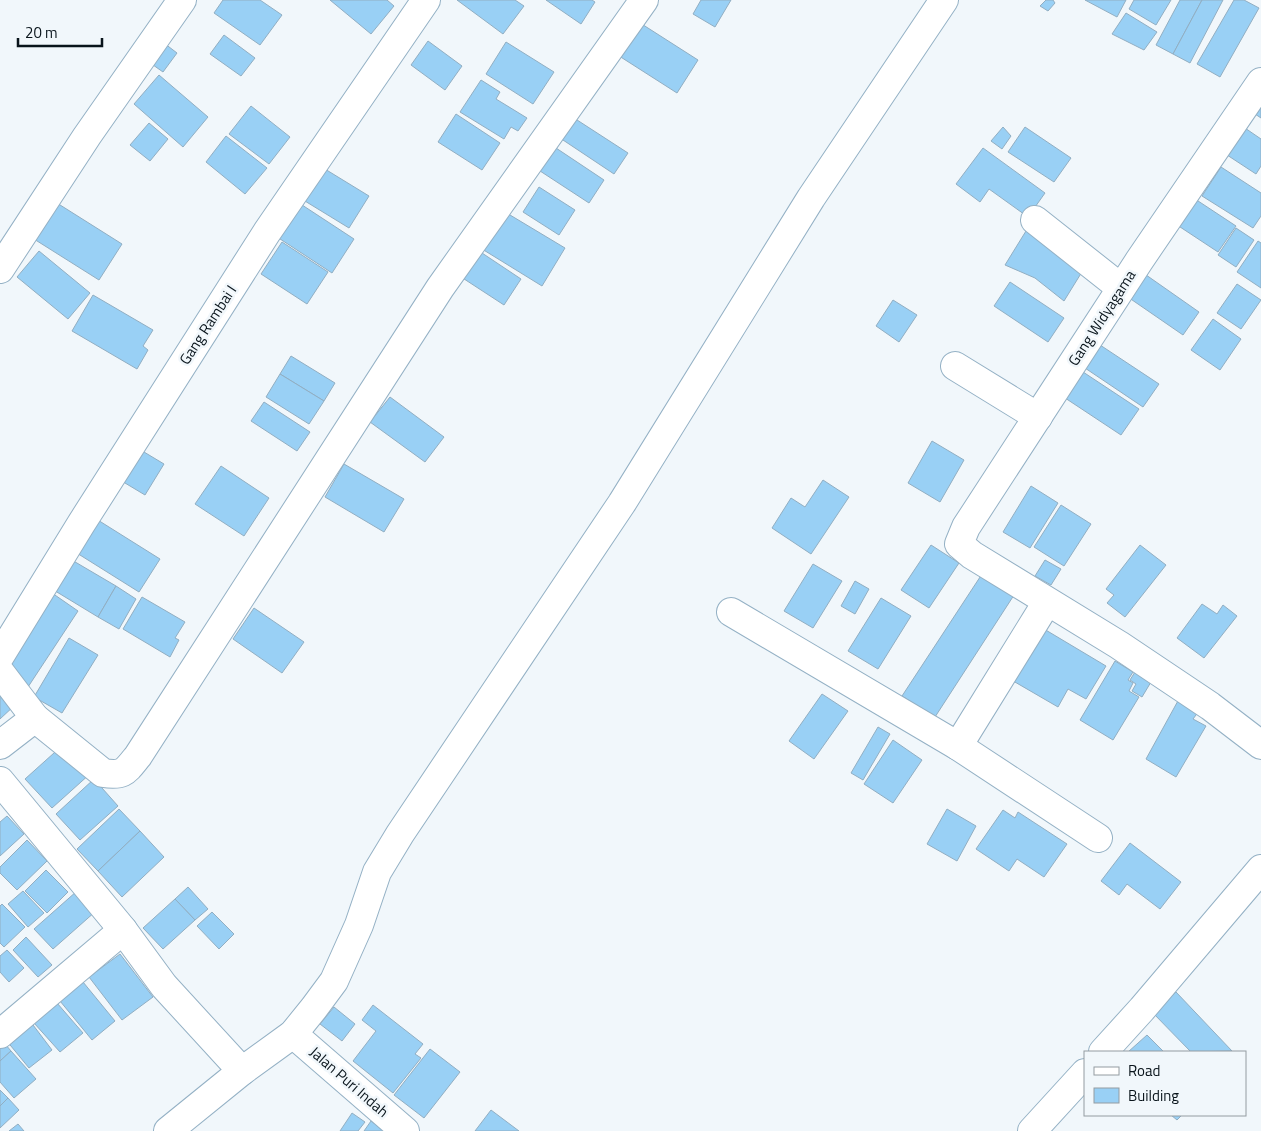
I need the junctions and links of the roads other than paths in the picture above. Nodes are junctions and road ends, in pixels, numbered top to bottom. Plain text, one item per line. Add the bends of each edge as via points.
1 (182, 0) edge
2 (426, 0) edge
3 (644, 0) edge
4 (944, 0) edge
5 (1261, 82) edge
6 (1035, 220) dead end
7 (0, 269) edge
8 (1121, 288) junction
9 (955, 366) dead end
10 (1038, 417) junction
11 (1047, 602) junction
12 (731, 612) dead end
13 (0, 656) edge
14 (0, 672) edge
15 (35, 718) junction
16 (0, 745) edge
17 (1261, 745) edge
18 (958, 746) junction
19 (0, 781) edge
20 (1098, 838) dead end
21 (1261, 869) edge
22 (123, 930) junction
23 (2, 1029) edge
24 (293, 1034) junction
25 (1104, 1051) edge
26 (242, 1071) junction
27 (1084, 1074) edge
28 (168, 1131) edge
29 (406, 1131) edge
30 (1032, 1131) edge

1 - 7 street
2 - 13 street, Gang Rambai I via 266,232
3 - 15 street via 440,288 126,772 115,775 103,773
4 - 24 street via 811,198 622,503 400,834 378,872 334,981
5 - 8 street, Gang Widyagama
6 - 8 street
8 - 10 street, Gang Widyagama
9 - 10 street
10 - 11 street, Gang Widyagama via 966,527 959,544
11 - 17 street via 1136,656
11 - 18 street
12 - 18 street
14 - 15 street
15 - 16 street
18 - 20 street
19 - 22 street
21 - 25 street
22 - 23 street
22 - 26 street via 164,986
24 - 26 street
24 - 29 street, Jalan Puri Indah
26 - 28 street
27 - 30 street

